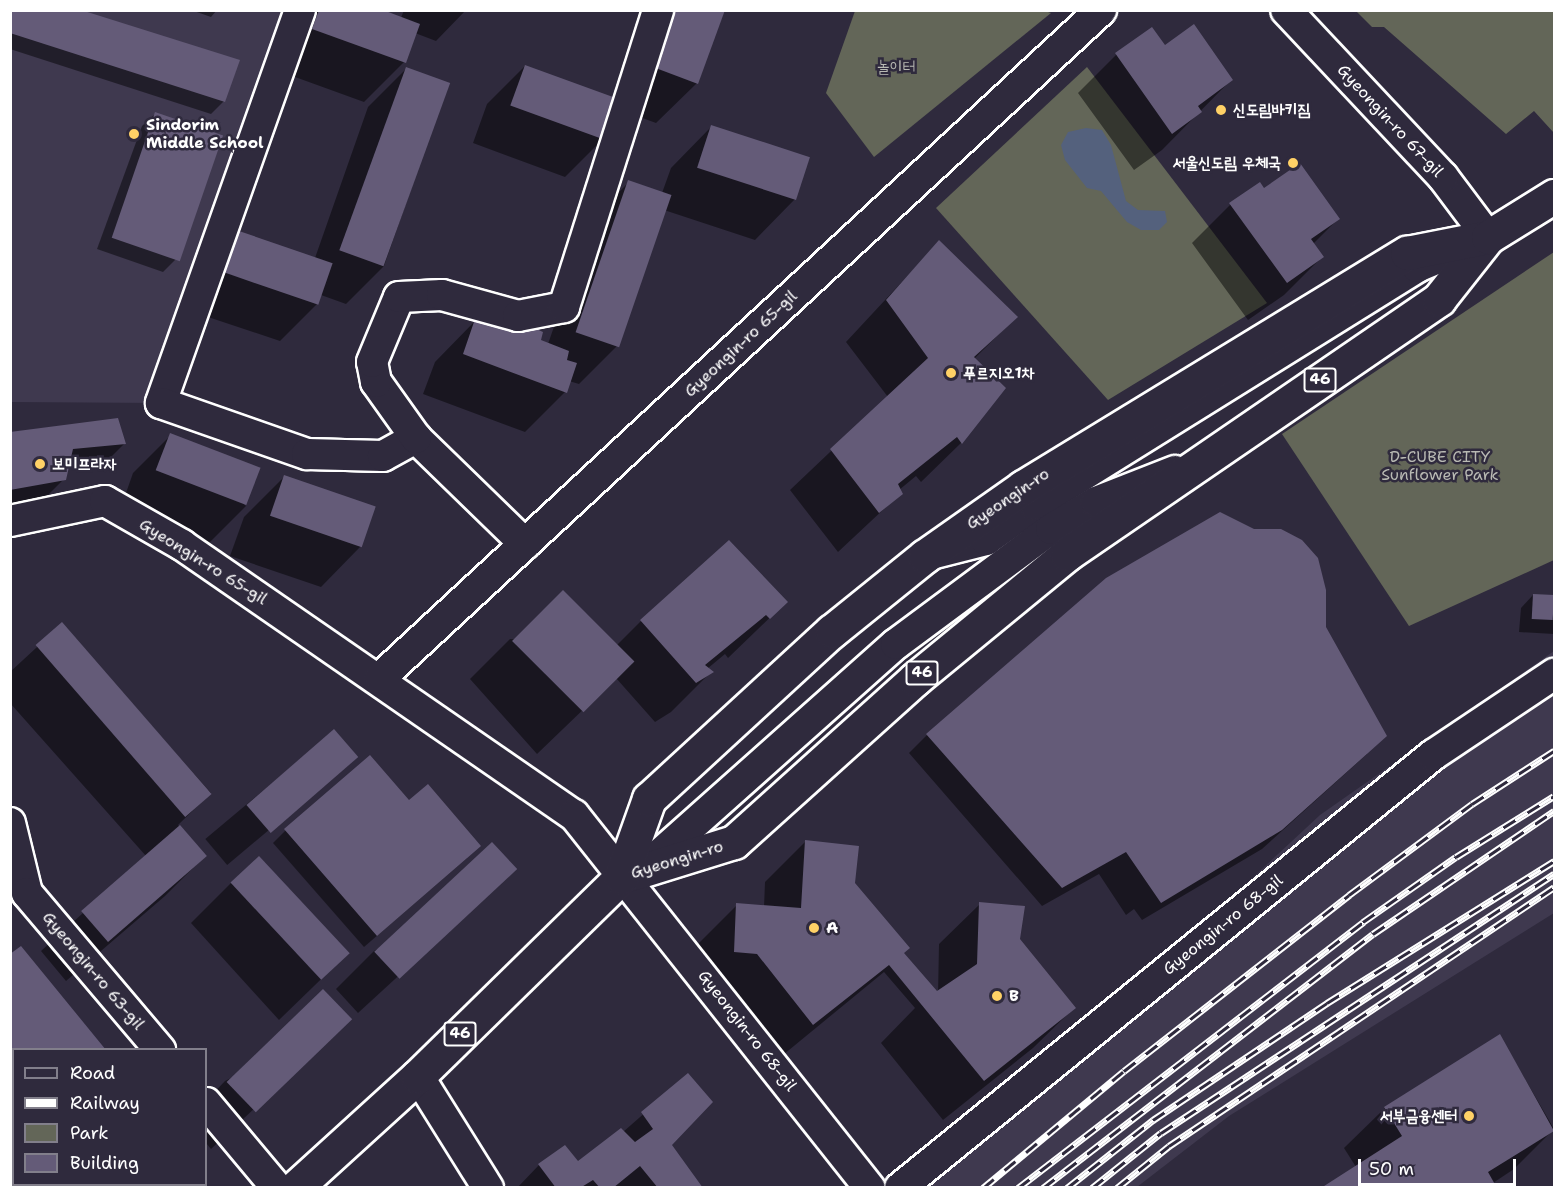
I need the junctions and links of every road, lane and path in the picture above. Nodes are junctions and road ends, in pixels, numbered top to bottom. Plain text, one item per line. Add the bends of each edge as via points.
1 (300, 10) edge
2 (658, 10) edge
3 (1101, 10) edge
4 (1286, 10) edge
5 (1554, 197) edge
6 (1488, 237) junction
7 (416, 438) junction
8 (10, 521) edge
9 (525, 544) junction
10 (926, 556) junction
11 (1554, 674) edge
12 (380, 678) junction
13 (10, 823) edge
14 (631, 874) junction
15 (19, 898) edge
16 (158, 1048) edge
17 (418, 1076) junction
18 (207, 1104) edge
19 (277, 1188) edge
20 (295, 1188) edge
21 (488, 1188) edge
22 (870, 1188) edge
23 (900, 1188) edge

1 - 7 street via 161,403 307,454 383,456
2 - 7 street via 564,307 518,316 442,295 399,297 372,362 376,382
3 - 9 street, Gyeongin-ro 65-gil
4 - 6 street, Gyeongin-ro 67-gil via 1443,177
5 - 6 main road, Gyeongin-ro
6 - 10 street via 1417,267 1035,505 986,540
6 - 10 main road, Gyeongin-ro / 46 via 1407,253 1023,487
6 - 14 main road, Gyeongin-ro / 46 via 1439,299 1058,562 915,679 734,842
7 - 9 street
8 - 12 street, Gyeongin-ro 65-gil via 105,501 182,544
9 - 12 street, Gyeongin-ro 65-gil
10 - 14 main road, Gyeongin-ro / 46 via 832,631 649,799
11 - 23 street, Gyeongin-ro 68-gil via 1433,755
12 - 14 street, Gyeongin-ro 65-gil via 573,815
13 - 15 street, Gyeongin-ro 63-gil
14 - 17 main road, Gyeongin-ro / 46
14 - 22 street, Gyeongin-ro 68-gil
15 - 16 street, Gyeongin-ro 63-gil
17 - 20 main road, Gyeongin-ro / 46
17 - 21 street
18 - 19 street

